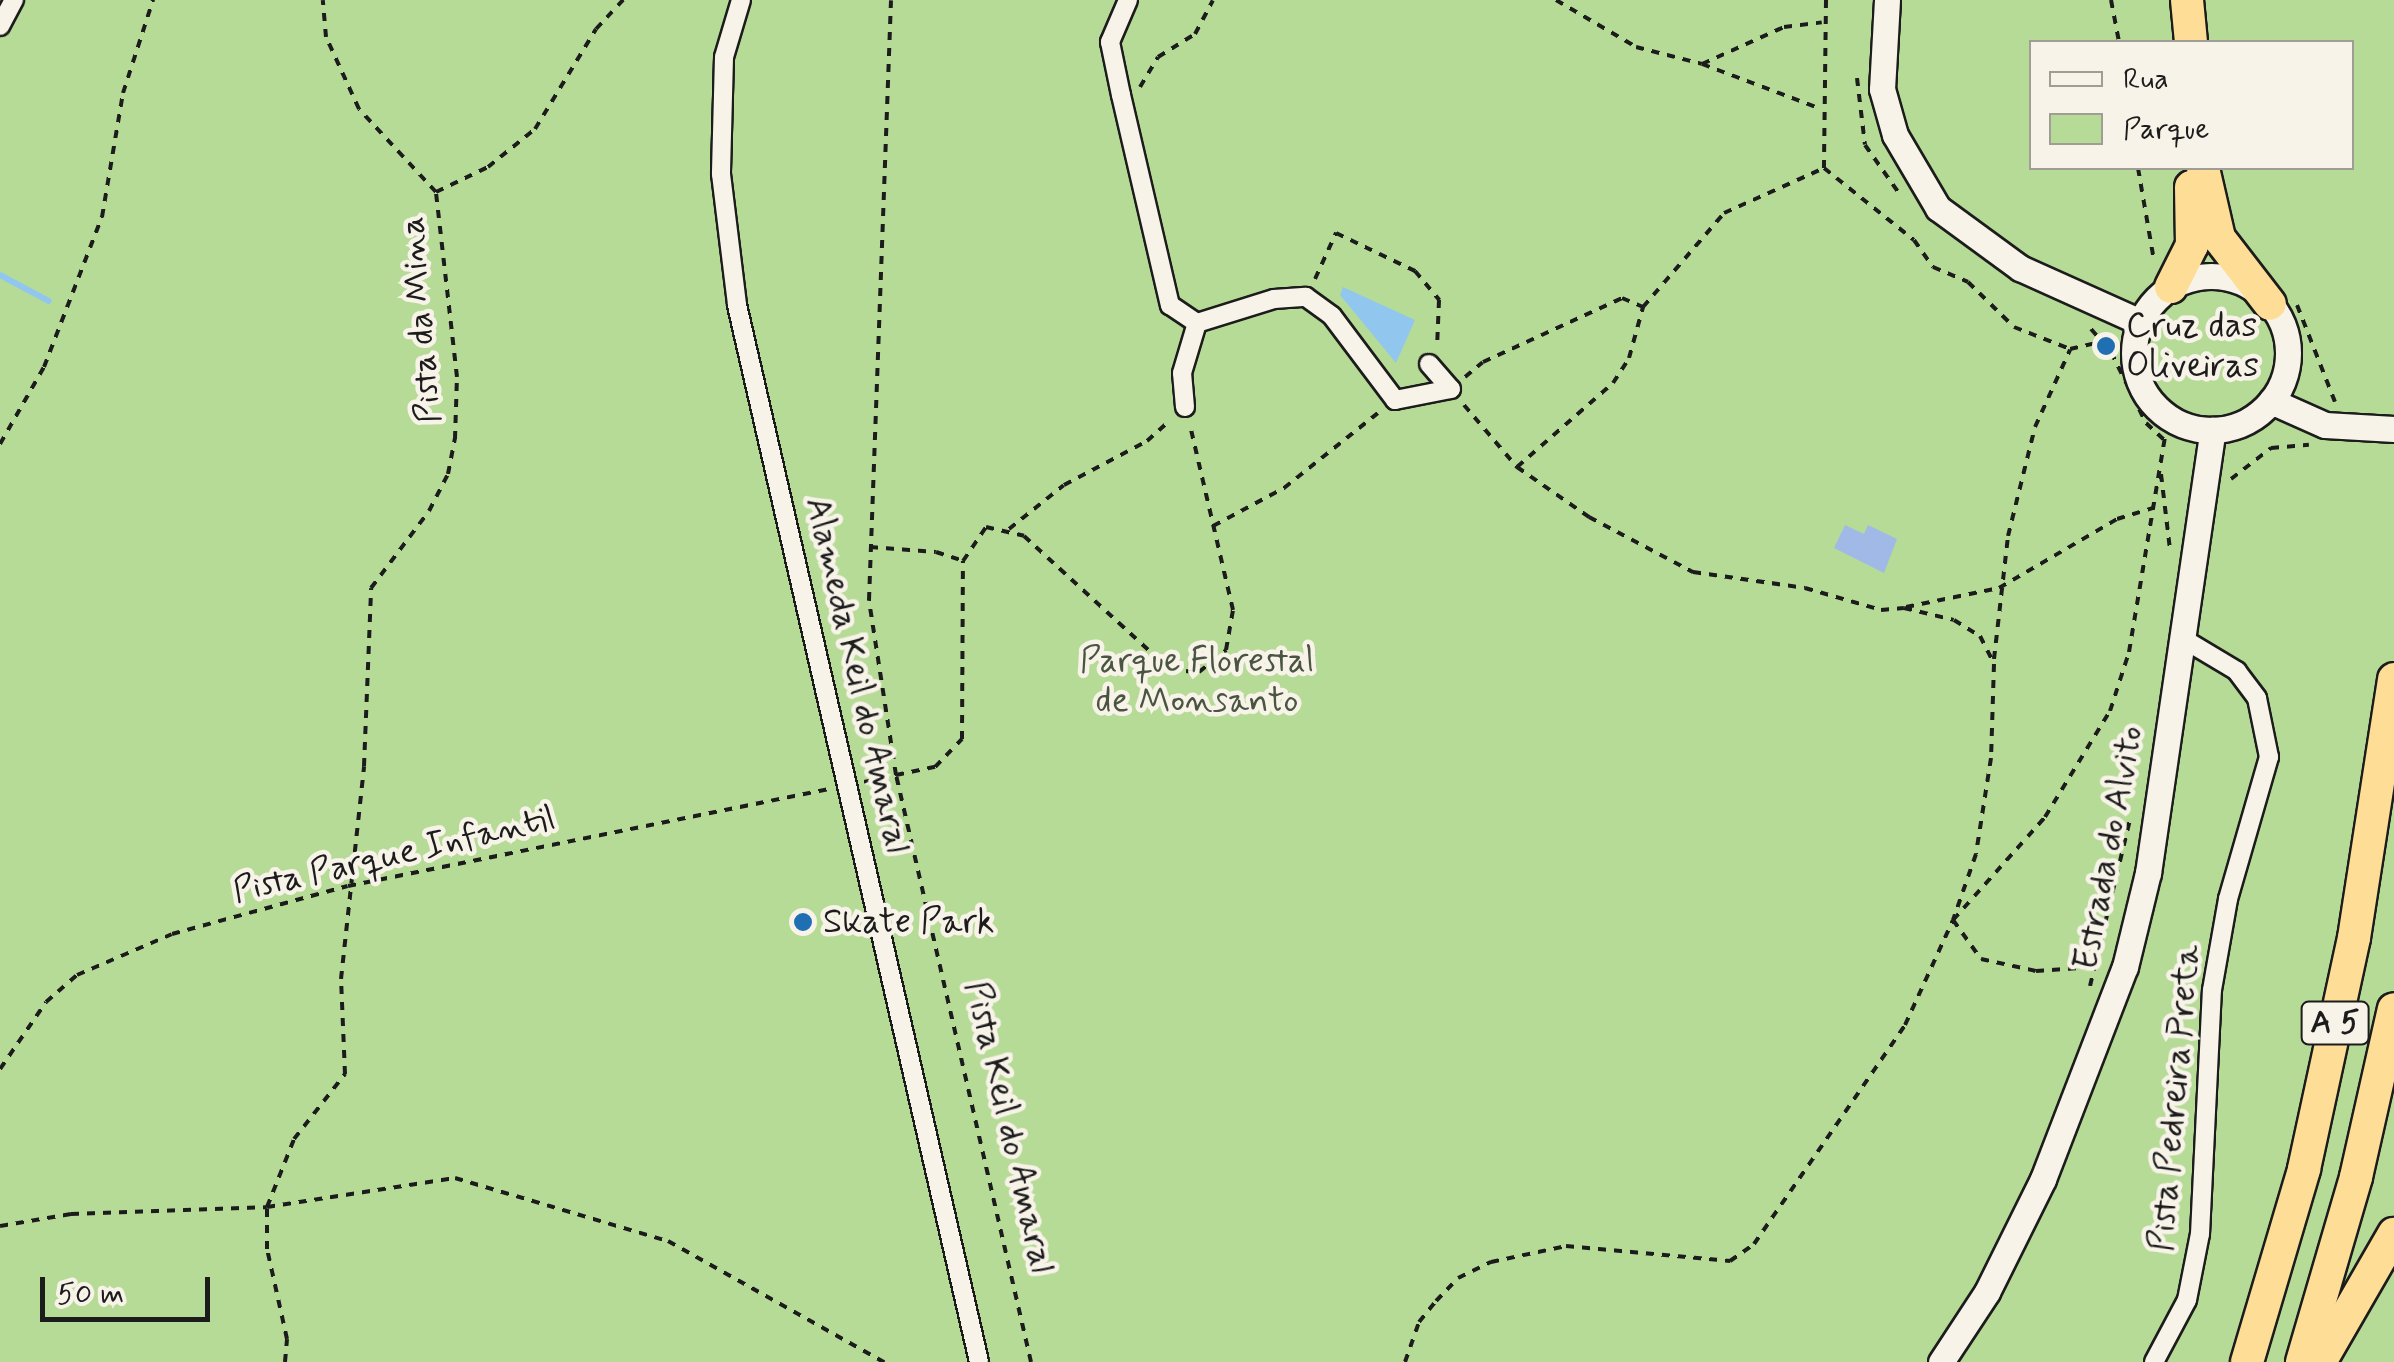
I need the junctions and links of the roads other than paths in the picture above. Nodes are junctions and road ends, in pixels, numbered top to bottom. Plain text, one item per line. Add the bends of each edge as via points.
1 (14, 0) edge
2 (741, 0) edge
3 (1128, 0) edge
4 (1888, 0) edge
5 (2175, 0) edge
6 (2186, 0) edge
7 (0, 26) edge
8 (2178, 40) edge
9 (2191, 40) edge
10 (2190, 170) edge
11 (2203, 170) edge
12 (2164, 280) junction
13 (2281, 300) junction
14 (2140, 322) junction
15 (1197, 323) junction
16 (1429, 364) road end
17 (2271, 401) junction
18 (1186, 407) road end
19 (2394, 429) edge
20 (2212, 430) junction
21 (2180, 637) junction
22 (2394, 678) edge
23 (2394, 1010) edge
24 (2394, 1234) edge
25 (979, 1362) edge
26 (1942, 1362) edge
27 (2154, 1362) edge
28 (2248, 1362) edge
29 (2302, 1362) edge
30 (2320, 1362) edge

1 - 7 street
2 - 25 street, Alameda Keil do Amaral via 724,57 721,174 737,305
3 - 15 street via 1110,42 1170,304
4 - 14 street via 1882,89 1894,135 1938,208 2020,268
5 - 8 highway
6 - 9 highway
10 - 12 highway via 2192,245
11 - 13 highway via 2219,238
12 - 13 street via 2232,278
12 - 14 street
13 - 17 street via 2288,344 2285,374
14 - 20 street via 2134,352 2139,382 2168,418
15 - 16 street via 1274,299 1306,297 1332,316 1394,400 1451,389
15 - 18 street via 1182,373
17 - 19 street via 2337,426
17 - 20 street via 2239,425
20 - 21 street, Estrada do Alvito
21 - 26 street, Estrada do Alvito via 2148,874 2106,1024 2043,1179 1988,1292
21 - 27 street, Pista Pedreira Preta via 2237,671 2257,698 2269,757 2228,899 2212,990 2200,1234 2187,1300
22 - 28 highway, A 5 via 2354,938 2304,1169
23 - 29 highway, A 5 via 2356,1177
24 - 30 highway

